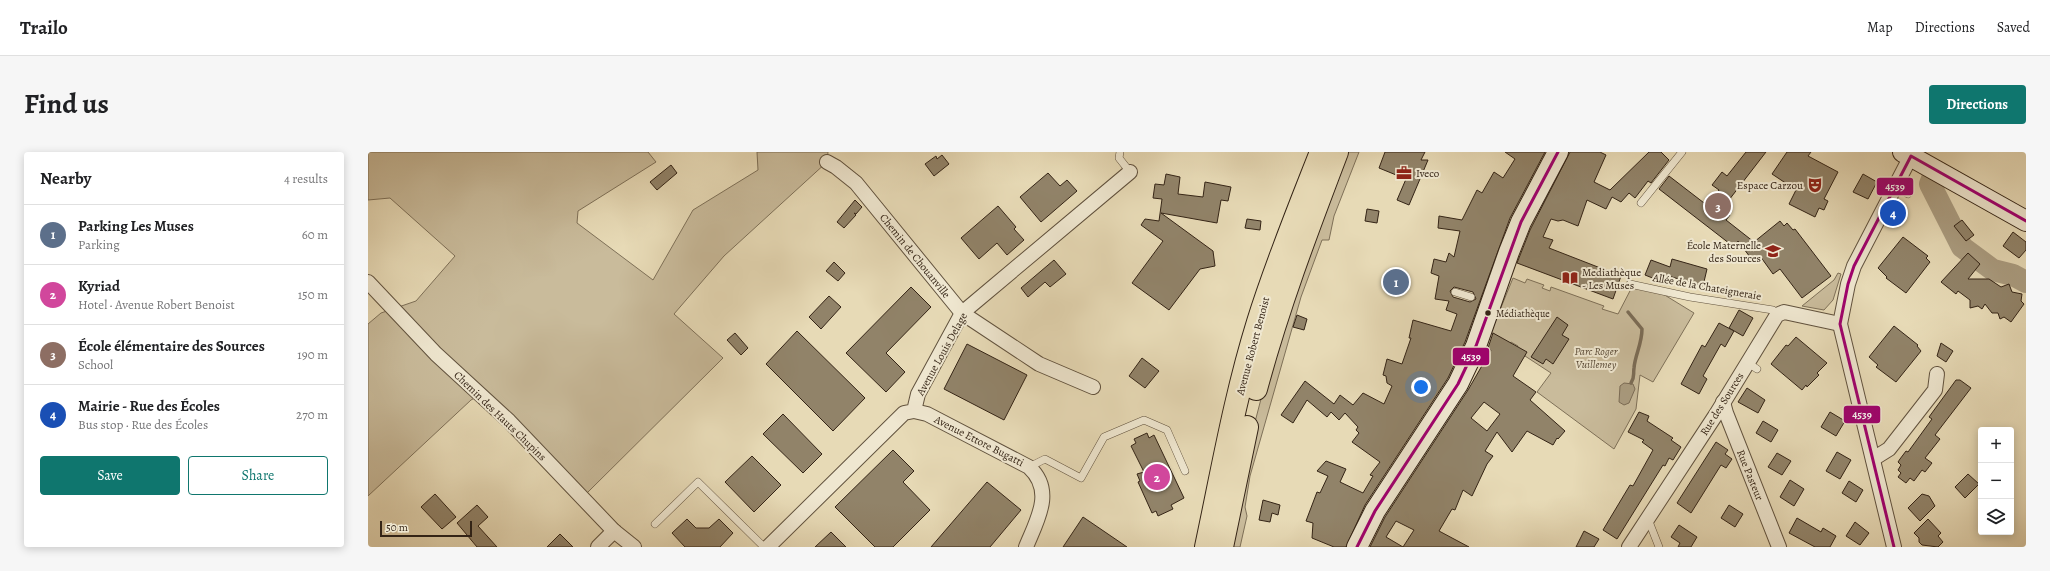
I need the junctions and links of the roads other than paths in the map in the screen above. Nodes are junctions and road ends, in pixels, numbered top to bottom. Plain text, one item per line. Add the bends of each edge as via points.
1 (1120, 152) edge
2 (1322, 152) edge
3 (1337, 152) edge
4 (1558, 152) edge
5 (1682, 152) edge
6 (1907, 154) edge
7 (827, 162) dead end
8 (1130, 172) joint
9 (1895, 186) junction
10 (1908, 194) dead end
11 (1641, 204) dead end
12 (2026, 221) edge
13 (368, 282) edge
14 (1630, 284) dead end
15 (1455, 292) dead end
16 (1471, 297) dead end
17 (962, 313) junction
18 (1777, 315) junction
19 (1840, 324) junction
20 (1937, 374) dead end
21 (1093, 388) dead end
22 (1723, 402) junction
23 (914, 411) junction
24 (1873, 459) junction
25 (1028, 467) junction
26 (1185, 471) dead end
27 (1648, 519) junction
28 (655, 524) dead end
29 (614, 531) junction
30 (598, 547) edge
31 (634, 547) edge
32 (764, 547) edge
33 (768, 547) edge
34 (1026, 547) edge
35 (1206, 547) edge
36 (1222, 547) edge
37 (1357, 547) edge
38 (1629, 547) edge
39 (1659, 547) edge
40 (1779, 547) edge
41 (1894, 547) edge

1 - 8 lane via 1119,158
2 - 35 main road, Avenue Robert Benoist via 1276,266 1257,324 1242,379
3 - 36 main road, Avenue Robert Benoist via 1272,329 1254,395
4 - 37 street via 1518,230 1476,346 1458,384 1375,511
5 - 11 lane
6 - 9 street
6 - 12 street
7 - 17 street, Chemin de Chouanville via 856,184
8 - 17 street, Avenue Louis Delage
9 - 10 lane
9 - 19 street via 1854,266
13 - 29 street, Chemin des Hauts Chupins via 436,354 509,421
14 - 18 lane, Allée de la Chateigneraie via 1690,297 1773,310
15 - 16 lane
17 - 21 street, Chemin de Chouanville via 1039,364
17 - 23 street, Avenue Louis Delage via 918,394
18 - 19 street via 1784,312
18 - 22 street, Rue des Sources via 1753,366
19 - 24 street
20 - 24 street via 1935,390 1889,449
22 - 27 street, Rue des Sources
22 - 40 street, Rue Pasteur
23 - 25 street, Avenue Ettore Bugatti via 927,414
23 - 33 street via 904,413
24 - 41 street
25 - 26 lane via 1045,459 1081,478 1104,438 1144,420 1167,430
25 - 34 street, Avenue Ettore Bugatti via 1039,479 1043,496 1041,509
27 - 38 street, Rue des Sources
27 - 39 lane
28 - 32 lane via 698,482
29 - 30 street
29 - 31 street, Chemin des Hauts Chupins

